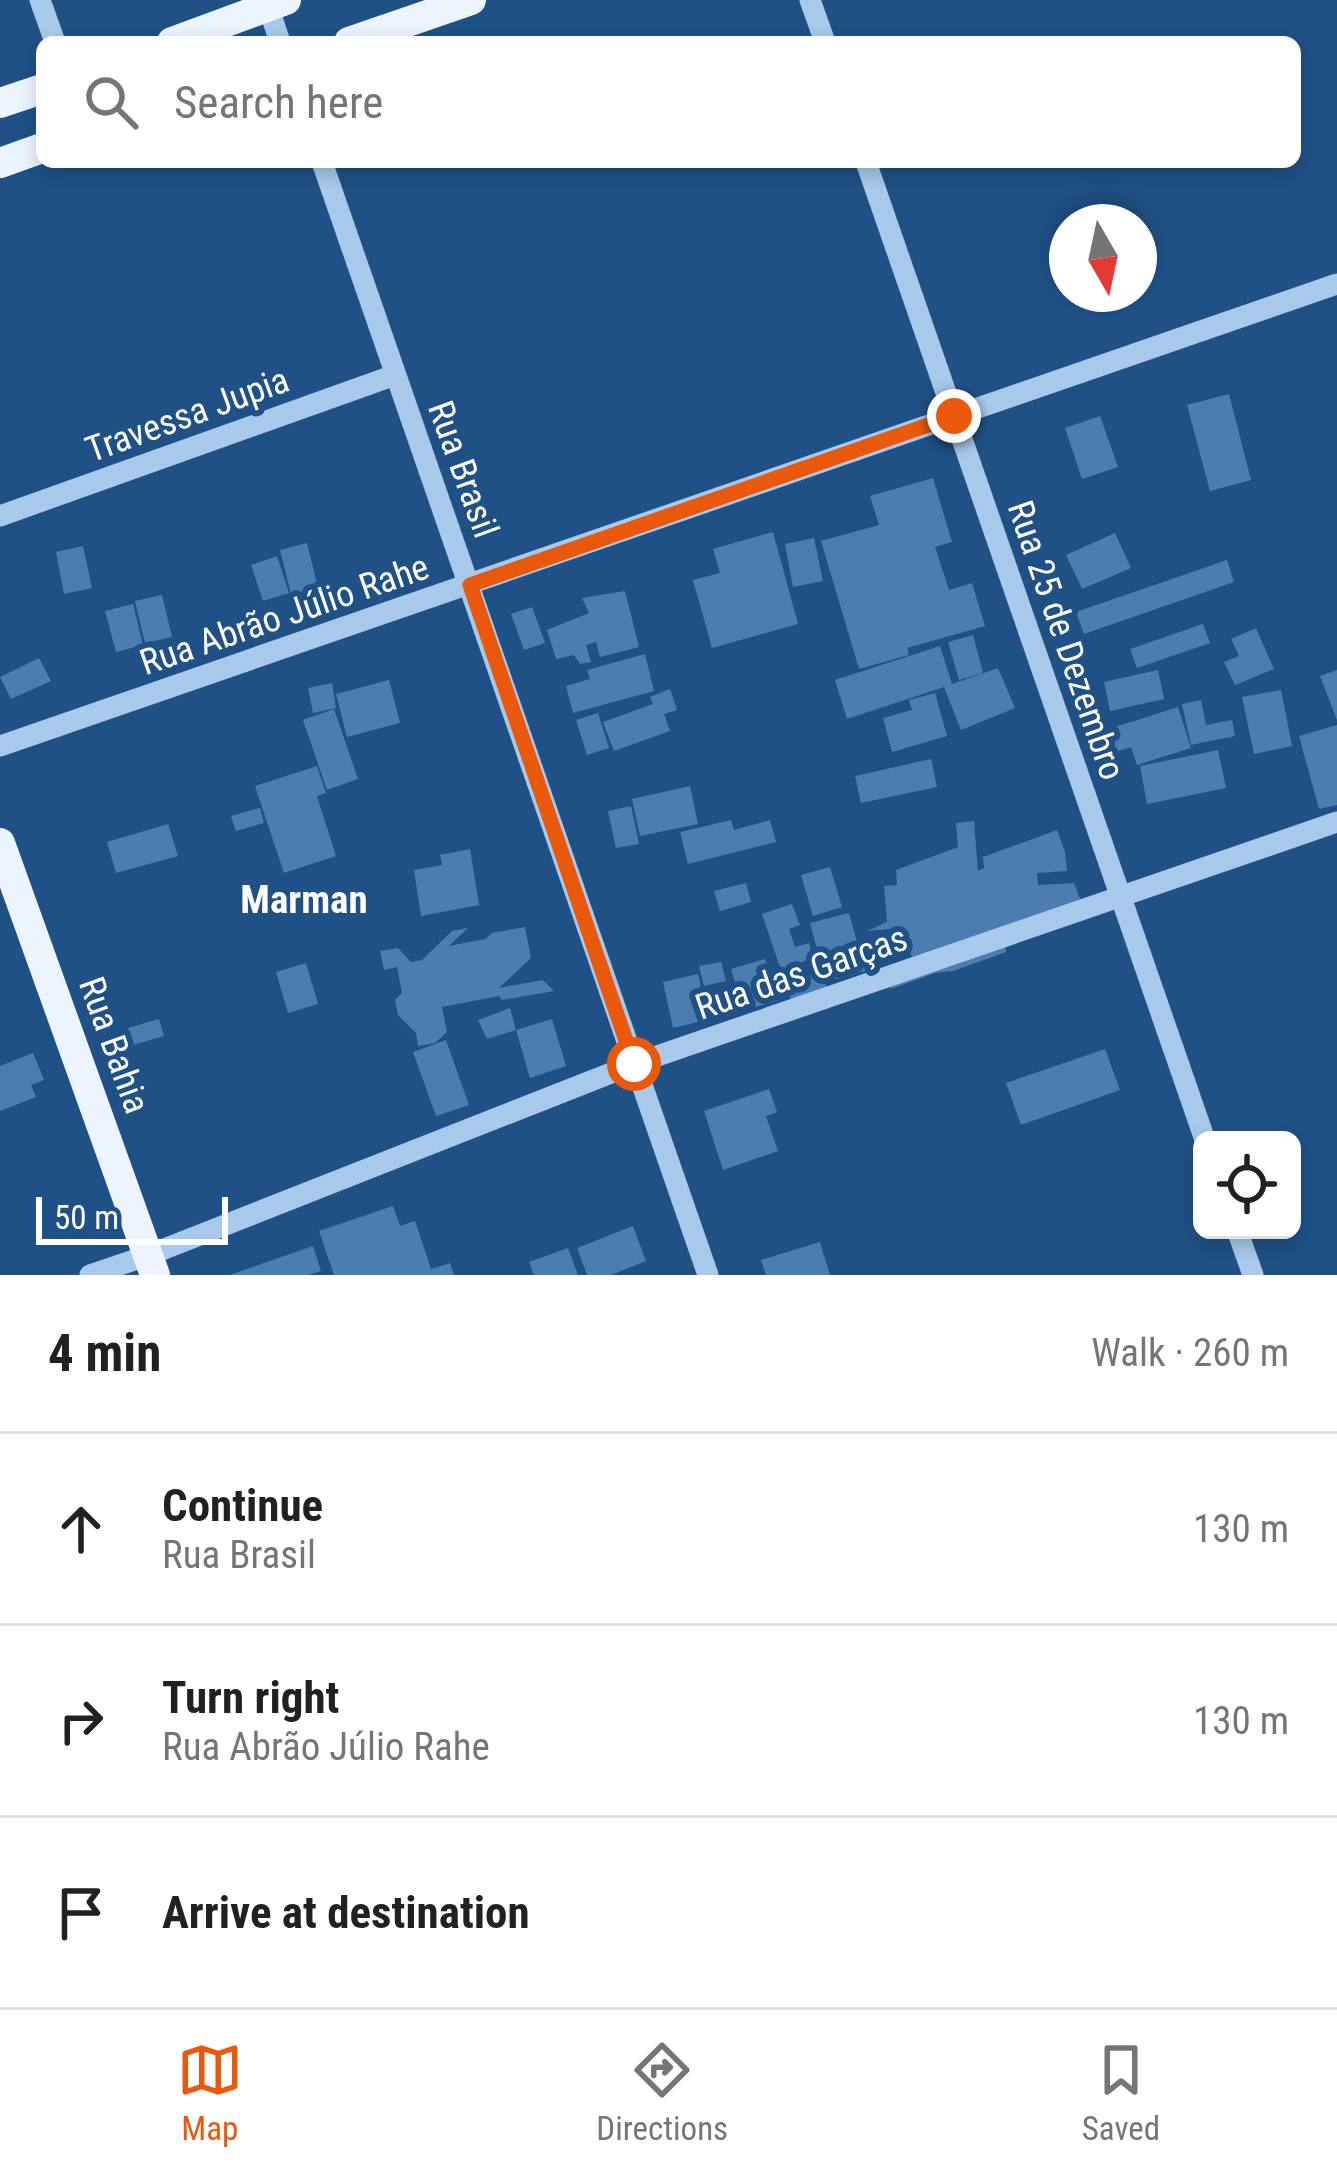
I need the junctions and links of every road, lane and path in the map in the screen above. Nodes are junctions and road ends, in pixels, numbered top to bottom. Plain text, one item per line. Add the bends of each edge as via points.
1 (40, 0) edge
2 (470, 0) edge
3 (810, 0) edge
4 (273, 2) edge
5 (53, 36) edge
6 (187, 36) edge
7 (279, 36) edge
8 (366, 36) edge
9 (823, 36) edge
10 (36, 91) edge
11 (0, 103) edge
12 (36, 150) edge
13 (0, 163) edge
14 (324, 168) edge
15 (868, 168) edge
16 (1337, 284) edge
17 (395, 375) junction
18 (954, 416) junction
19 (0, 516) edge
20 (470, 585) junction
21 (0, 746) edge
22 (1337, 823) edge
23 (0, 842) edge
24 (1120, 897) junction
25 (634, 1064) junction
26 (1202, 1131) edge
27 (1240, 1239) edge
28 (152, 1265) edge
29 (90, 1275) edge
30 (708, 1275) edge
31 (1252, 1275) edge

1 - 5 street
2 - 8 main road
3 - 9 street
4 - 6 main road
4 - 7 street
10 - 11 main road
12 - 13 main road
14 - 17 street, Rua Brasil
15 - 18 street, Rua 25 de Dezembro
16 - 18 street, Rua Abrão Júlio Rahe
17 - 19 street, Travessa Jupia
17 - 20 street, Rua Brasil
18 - 20 street, Rua Abrão Júlio Rahe
18 - 24 street, Rua 25 de Dezembro
20 - 21 street, Rua Abrão Júlio Rahe
20 - 25 street, Rua Brasil
22 - 24 street, Rua das Garças
23 - 28 main road, Rua Bahia
24 - 25 street, Rua das Garças
24 - 26 street, Rua 25 de Dezembro
25 - 28 street, Rua das Garças
25 - 30 street, Rua Brasil
27 - 31 street
28 - 29 street, Rua das Garças

